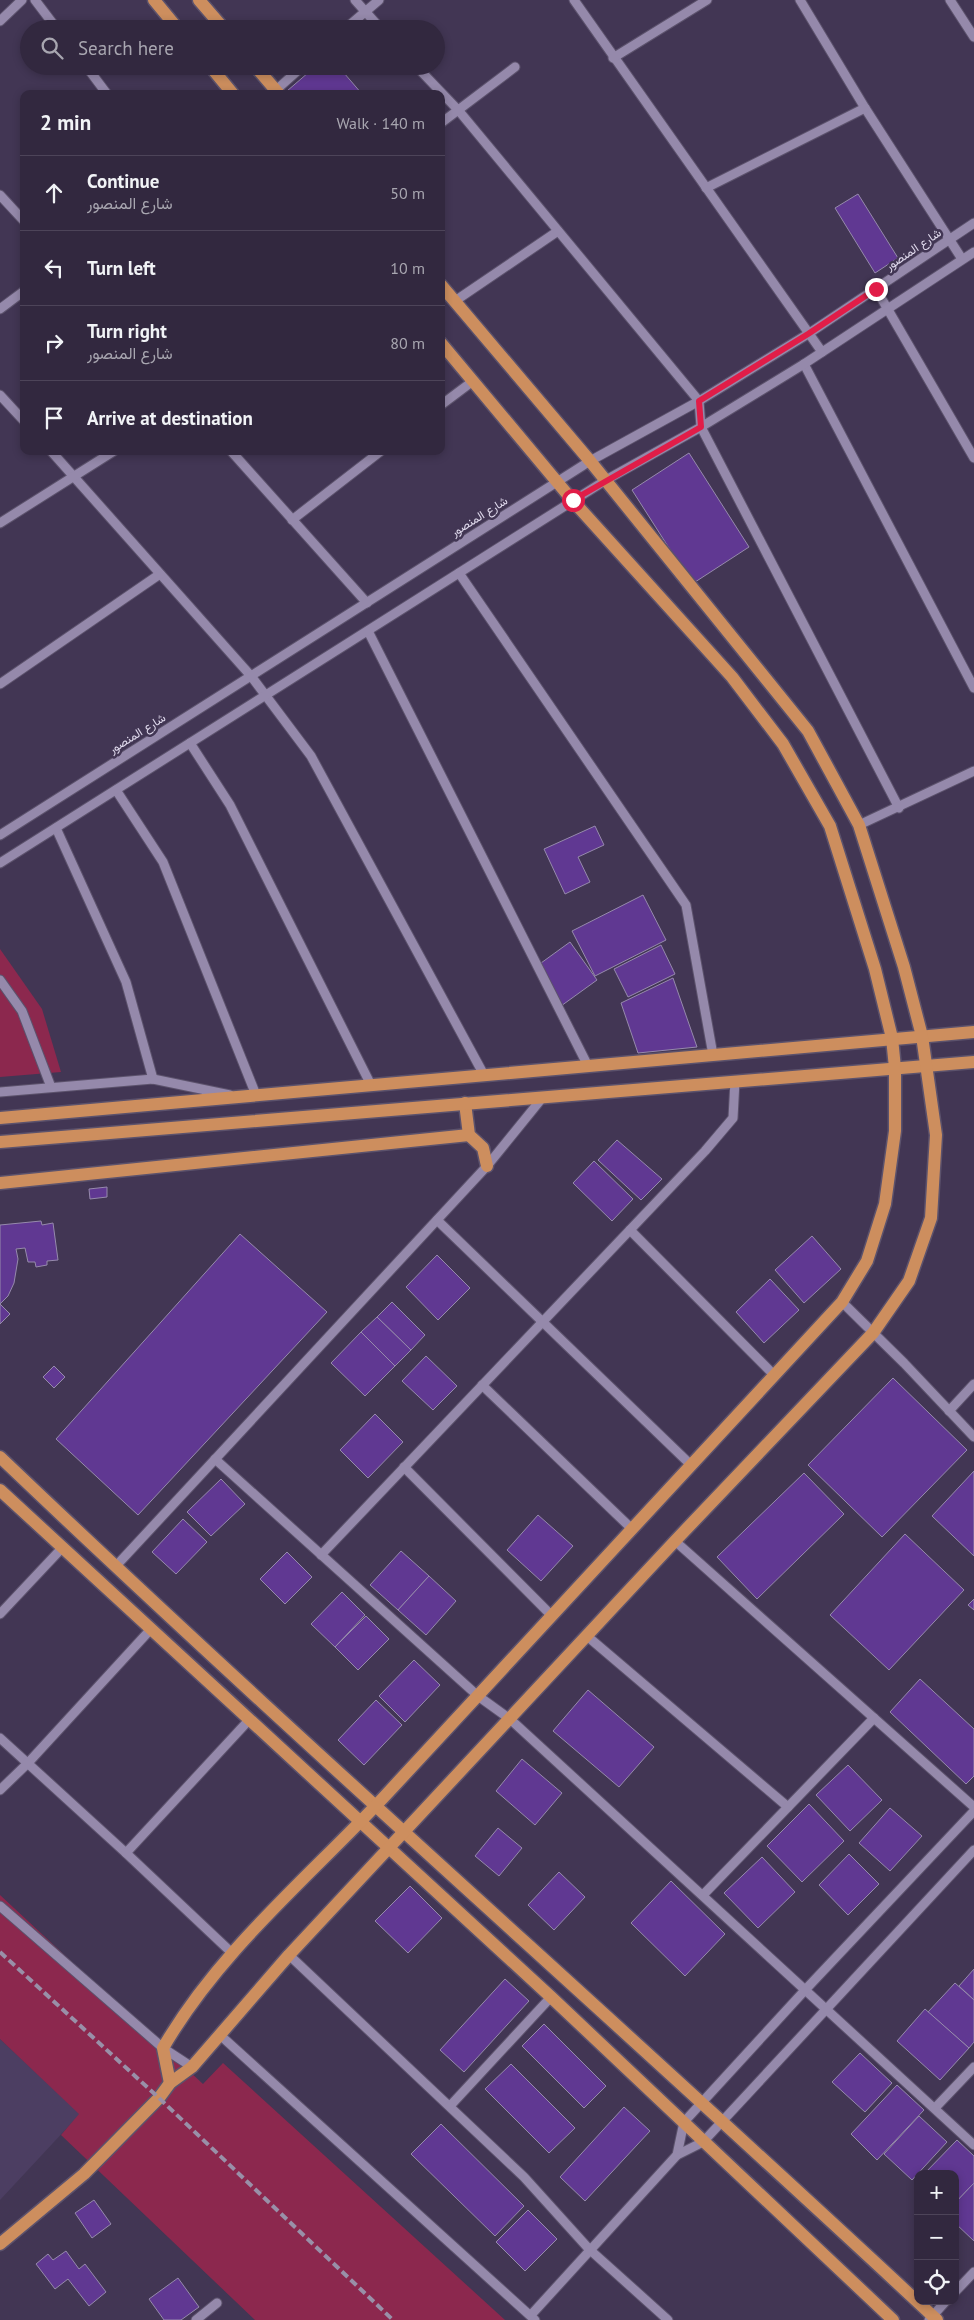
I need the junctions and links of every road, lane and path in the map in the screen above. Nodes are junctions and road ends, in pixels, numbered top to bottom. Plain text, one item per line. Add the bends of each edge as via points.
1 (22, 0) edge
2 (35, 0) edge
3 (154, 0) edge
4 (199, 0) edge
5 (355, 0) edge
6 (379, 0) edge
7 (574, 0) edge
8 (707, 0) edge
9 (800, 0) edge
10 (950, 0) edge
11 (365, 11) junction
12 (50, 20) edge
13 (171, 20) edge
14 (216, 20) edge
15 (355, 20) edge
16 (373, 20) edge
17 (0, 21) edge
18 (974, 37) edge
19 (613, 58) junction
20 (515, 67) dead end
21 (93, 75) edge
22 (217, 75) edge
23 (263, 75) edge
24 (293, 75) edge
25 (424, 75) edge
26 (104, 90) edge
27 (230, 90) edge
28 (275, 90) edge
29 (279, 90) edge
30 (438, 90) edge
31 (445, 97) edge
32 (865, 108) junction
33 (458, 111) junction
34 (445, 120) edge
35 (706, 188) junction
36 (0, 194) edge
37 (20, 216) edge
38 (973, 226) edge
39 (558, 231) junction
40 (949, 240) junction
41 (974, 252) edge
42 (962, 259) junction
43 (876, 289) junction
44 (445, 290) edge
45 (20, 294) edge
46 (455, 301) junction
47 (0, 309) edge
48 (888, 309) junction
49 (808, 334) junction
50 (445, 348) edge
51 (822, 352) junction
52 (804, 364) junction
53 (473, 381) junction
54 (0, 395) edge
55 (699, 401) junction
56 (445, 402) edge
57 (20, 417) edge
58 (701, 427) junction
59 (54, 455) edge
60 (108, 455) edge
61 (235, 455) edge
62 (376, 455) edge
63 (974, 458) edge
64 (590, 461) junction
65 (73, 477) junction
66 (606, 480) junction
67 (558, 482) junction
68 (573, 500) junction
69 (292, 520) junction
70 (0, 524) edge
71 (459, 573) junction
72 (160, 574) junction
73 (367, 602) junction
74 (368, 630) junction
75 (251, 676) junction
76 (0, 684) edge
77 (974, 688) edge
78 (266, 695) junction
79 (190, 743) junction
80 (974, 771) edge
81 (116, 790) junction
82 (899, 808) junction
83 (859, 825) junction
84 (56, 828) junction
85 (0, 835) edge
86 (0, 863) edge
87 (0, 980) edge
88 (974, 1032) edge
89 (922, 1036) junction
90 (892, 1038) junction
91 (714, 1055) junction
92 (974, 1062) edge
93 (588, 1066) junction
94 (927, 1066) junction
95 (895, 1068) junction
96 (484, 1075) junction
97 (152, 1079) junction
98 (735, 1082) junction
99 (371, 1085) junction
100 (51, 1088) junction
101 (0, 1092) edge
102 (256, 1096) junction
103 (242, 1097) junction
104 (543, 1097) junction
105 (465, 1103) junction
106 (0, 1118) edge
107 (469, 1134) junction
108 (0, 1142) edge
109 (487, 1166) junction
110 (0, 1183) edge
111 (437, 1220) junction
112 (630, 1230) junction
113 (842, 1302) junction
114 (542, 1322) junction
115 (873, 1333) junction
116 (774, 1375) junction
117 (974, 1384) edge
118 (482, 1385) junction
119 (949, 1410) junction
120 (974, 1437) edge
121 (0, 1457) edge
122 (215, 1459) junction
123 (691, 1466) junction
124 (404, 1467) junction
125 (0, 1490) edge
126 (632, 1529) junction
127 (675, 1542) junction
128 (62, 1548) junction
129 (320, 1555) junction
130 (116, 1566) junction
131 (0, 1614) edge
132 (552, 1616) junction
133 (151, 1629) junction
134 (587, 1636) junction
135 (478, 1696) junction
136 (874, 1718) junction
137 (510, 1719) junction
138 (249, 1720) junction
139 (0, 1738) edge
140 (28, 1764) junction
141 (0, 1790) edge
142 (376, 1805) junction
143 (788, 1807) junction
144 (974, 1807) edge
145 (974, 1811) edge
146 (360, 1822) junction
147 (405, 1832) junction
148 (389, 1848) junction
149 (974, 1850) edge
150 (126, 1852) junction
151 (703, 1895) junction
152 (0, 1906) edge
153 (232, 1953) junction
154 (289, 1956) junction
155 (806, 1989) junction
156 (551, 1997) junction
157 (826, 2008) junction
158 (220, 2035) junction
159 (163, 2048) junction
160 (192, 2067) junction
161 (974, 2067) edge
162 (170, 2083) junction
163 (702, 2101) junction
164 (450, 2106) junction
165 (935, 2108) junction
166 (722, 2120) junction
167 (684, 2122) junction
168 (703, 2142) junction
169 (974, 2145) edge
170 (677, 2155) junction
171 (0, 2244) edge
172 (589, 2249) junction
173 (974, 2272) edge
174 (959, 2288) edge
175 (217, 2303) dead end
176 (943, 2305) edge
177 (533, 2318) edge
178 (933, 2319) edge
179 (196, 2320) edge
180 (668, 2320) edge
181 (893, 2320) edge

1 - 17 street
2 - 12 street
3 - 13 main road
4 - 14 main road
5 - 11 street
6 - 11 street
7 - 19 street
8 - 19 street
9 - 32 street
10 - 18 street
11 - 15 street
11 - 16 street
19 - 35 street
20 - 33 street
21 - 26 street
22 - 27 main road
23 - 28 main road
24 - 29 street
25 - 30 street
31 - 33 street
32 - 35 street
32 - 40 street
33 - 34 street
33 - 39 street
35 - 49 street
36 - 37 street
38 - 40 street, شارع المنصور
39 - 46 street
39 - 55 street
40 - 42 street
40 - 43 street, شارع المنصور
41 - 42 street
42 - 48 street
43 - 48 street
43 - 49 street, شارع المنصور
44 - 46 main road
45 - 47 street
46 - 64 main road
48 - 51 street
48 - 63 street
49 - 51 street
49 - 55 street, شارع المنصور
50 - 53 main road
51 - 52 street
52 - 58 street
52 - 77 street
53 - 56 street
53 - 67 main road
54 - 57 street
55 - 58 street
55 - 64 street, شارع المنصور
58 - 66 street
58 - 82 street
59 - 65 street
60 - 65 street
61 - 69 street
62 - 69 street
64 - 66 main road
64 - 67 street, شارع المنصور
65 - 70 street
65 - 72 street
66 - 68 street
66 - 83 main road via 808,732
67 - 68 main road
67 - 73 street, شارع المنصور
68 - 71 street
68 - 90 main road via 732,677 784,744 830,826 875,969
69 - 73 street
71 - 74 street
71 - 91 street via 686,905
72 - 75 street
72 - 76 street
73 - 75 street, شارع المنصور
74 - 78 street
74 - 93 street
75 - 78 street
75 - 85 street, شارع المنصور
78 - 79 street
78 - 96 street via 311,756
79 - 81 street
79 - 99 street via 230,805
80 - 82 street
81 - 84 street
81 - 102 street via 163,862
82 - 83 street
83 - 89 main road
84 - 86 street
84 - 97 street via 126,982
87 - 100 street via 22,1011
88 - 89 main road
89 - 90 main road
89 - 94 main road
90 - 91 main road
90 - 95 main road
91 - 93 main road
92 - 94 main road
93 - 96 main road
94 - 95 main road
94 - 115 main road via 936,1134 931,1218 909,1281
95 - 98 main road
95 - 113 main road via 895,1131 885,1204 867,1261
96 - 99 main road
97 - 100 street
97 - 103 street
98 - 104 main road
98 - 112 street via 732,1118 706,1151
99 - 102 main road
100 - 101 street
102 - 103 main road
103 - 106 main road
104 - 105 main road
104 - 109 street
105 - 107 main road
105 - 108 main road
107 - 109 main road via 483,1148
107 - 110 main road
109 - 111 street
111 - 114 street
111 - 122 street
112 - 114 street
112 - 116 street
113 - 115 street
113 - 116 main road
114 - 118 street
114 - 123 street
115 - 119 street
115 - 127 main road
116 - 123 main road
117 - 119 street
118 - 124 street
118 - 126 street
119 - 120 street
121 - 130 main road
122 - 129 street
122 - 130 street
123 - 126 main road
124 - 129 street
124 - 132 street
125 - 128 main road
126 - 132 main road
127 - 134 main road
127 - 136 street
128 - 131 street
128 - 133 main road
129 - 135 street
130 - 142 main road
132 - 135 main road
133 - 138 main road
133 - 140 street
134 - 137 main road
134 - 143 street
135 - 137 street
135 - 142 main road
136 - 143 street
136 - 144 street
137 - 147 main road
137 - 151 street
138 - 146 main road
138 - 150 street
139 - 140 street
140 - 141 street
140 - 150 street
142 - 146 main road
142 - 147 main road
143 - 151 street
145 - 155 street
146 - 148 main road
146 - 153 main road
147 - 148 main road
147 - 163 main road
148 - 154 main road
148 - 156 main road
149 - 157 street
150 - 153 street
151 - 155 street
152 - 159 street
153 - 159 main road via 180,2018
154 - 158 main road
154 - 164 street
155 - 157 street
155 - 163 street
156 - 164 street
156 - 167 main road
157 - 165 street
157 - 166 street
158 - 160 main road
158 - 177 street
159 - 160 street
159 - 162 main road
160 - 162 main road
161 - 165 street
162 - 171 main road via 84,2174
163 - 166 main road
163 - 167 street
164 - 172 street via 524,2177
165 - 169 street
166 - 168 street
166 - 178 main road
167 - 168 main road
167 - 170 street
168 - 170 street
168 - 181 main road
170 - 172 street
172 - 177 street
172 - 180 street
173 - 174 street
175 - 179 street
176 - 178 street

